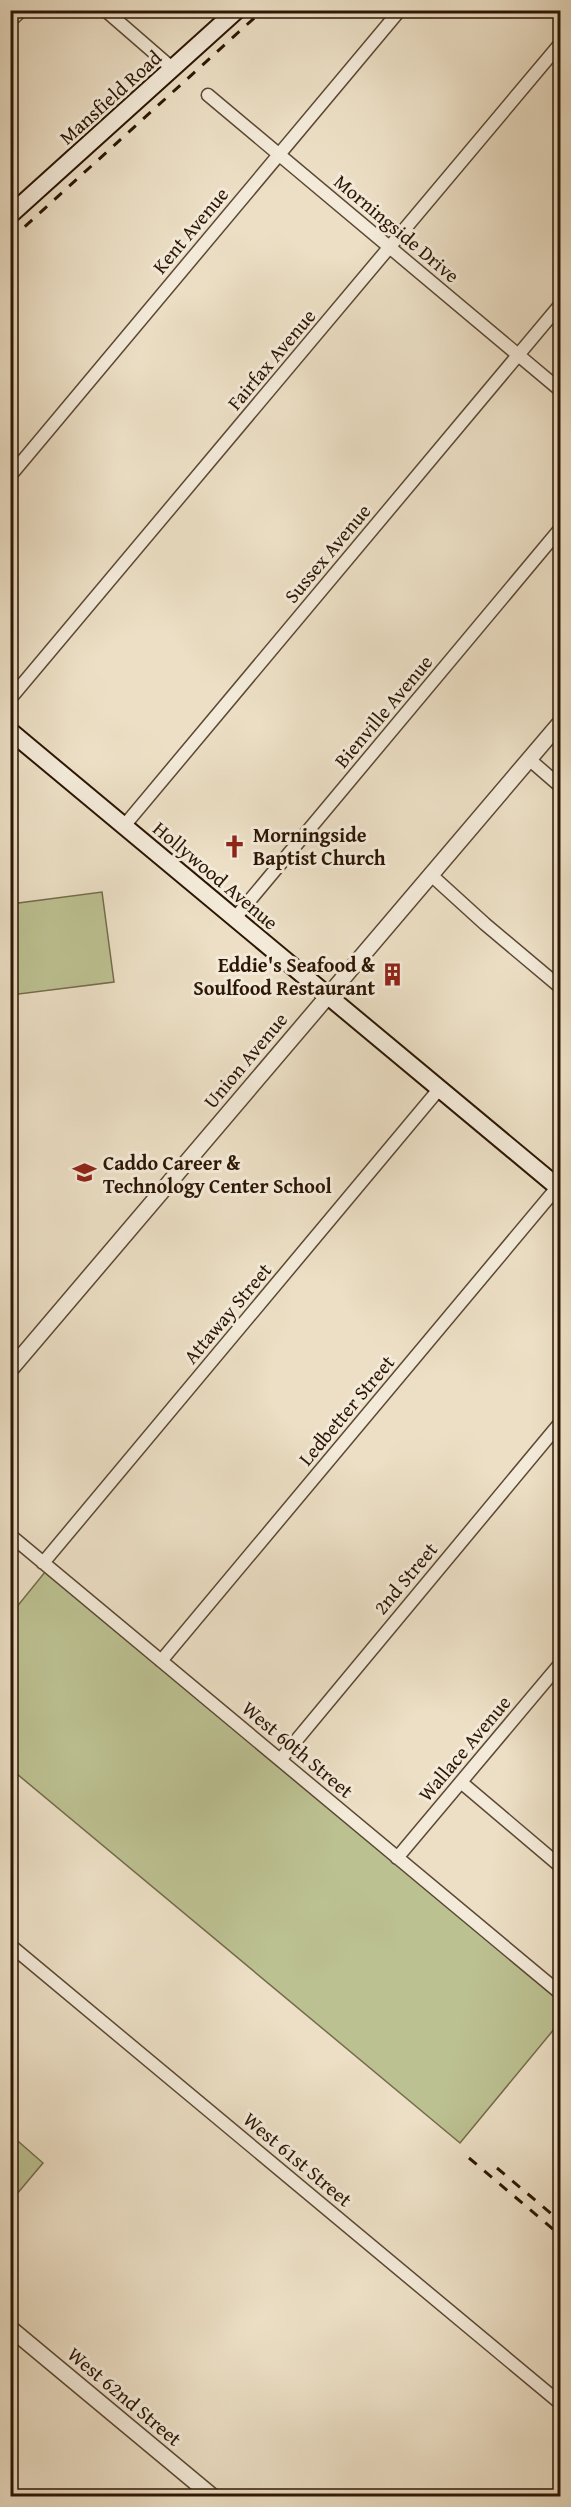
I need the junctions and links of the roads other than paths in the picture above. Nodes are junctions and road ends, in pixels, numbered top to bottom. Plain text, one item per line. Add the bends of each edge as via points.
1 (22, 10) edge
2 (105, 10) edge
3 (237, 10) edge
4 (400, 10) edge
5 (10, 21) edge
6 (561, 44) edge
7 (173, 69) junction
8 (208, 95) dead end
9 (279, 155) junction
10 (10, 215) edge
11 (390, 248) junction
12 (561, 305) edge
13 (518, 355) junction
14 (561, 390) edge
15 (10, 476) edge
16 (561, 529) edge
17 (10, 699) edge
18 (561, 723) edge
19 (10, 731) edge
20 (530, 760) junction
21 (561, 786) edge
22 (124, 826) junction
23 (430, 874) junction
24 (235, 918) junction
25 (561, 987) edge
26 (328, 995) junction
27 (440, 1088) junction
28 (560, 1186) edge
29 (10, 1370) edge
30 (561, 1423) edge
31 (10, 1535) edge
32 (43, 1563) junction
33 (161, 1661) junction
34 (561, 1664) edge
35 (280, 1760) junction
36 (462, 1783) junction
37 (397, 1858) junction
38 (561, 1866) edge
39 (10, 1945) edge
40 (561, 1994) edge
41 (10, 2328) edge
42 (561, 2403) edge
43 (212, 2496) edge

1 - 5 street
2 - 7 street
3 - 7 main road, Mansfield Road
4 - 9 street, Kent Avenue
6 - 11 street, Fairfax Avenue
7 - 10 main road, Mansfield Road
8 - 9 street, Morningside Drive
9 - 11 street, Morningside Drive
9 - 15 street, Kent Avenue
11 - 13 street, Morningside Drive
11 - 17 street, Fairfax Avenue
12 - 13 street, Sussex Avenue
13 - 14 street, Morningside Drive
13 - 22 street, Sussex Avenue
16 - 24 street, Bienville Avenue
18 - 20 street, Union Avenue
19 - 22 main road, Hollywood Avenue
20 - 21 street
20 - 23 street, Union Avenue
22 - 24 main road, Hollywood Avenue
23 - 25 street
23 - 26 street, Union Avenue
24 - 26 main road, Hollywood Avenue
26 - 27 main road, Hollywood Avenue
26 - 29 street, Union Avenue
27 - 28 main road, Hollywood Avenue
27 - 32 street, Attaway Street
28 - 33 street, Ledbetter Street
30 - 35 street, 2nd Street
31 - 32 street, West 60th Street
32 - 33 street, West 60th Street
33 - 35 street, West 60th Street
34 - 36 street, Wallace Avenue
35 - 37 street, West 60th Street
36 - 37 street, Wallace Avenue
36 - 38 street
37 - 40 street, West 60th Street
39 - 42 street, West 61st Street
41 - 43 street, West 62nd Street

